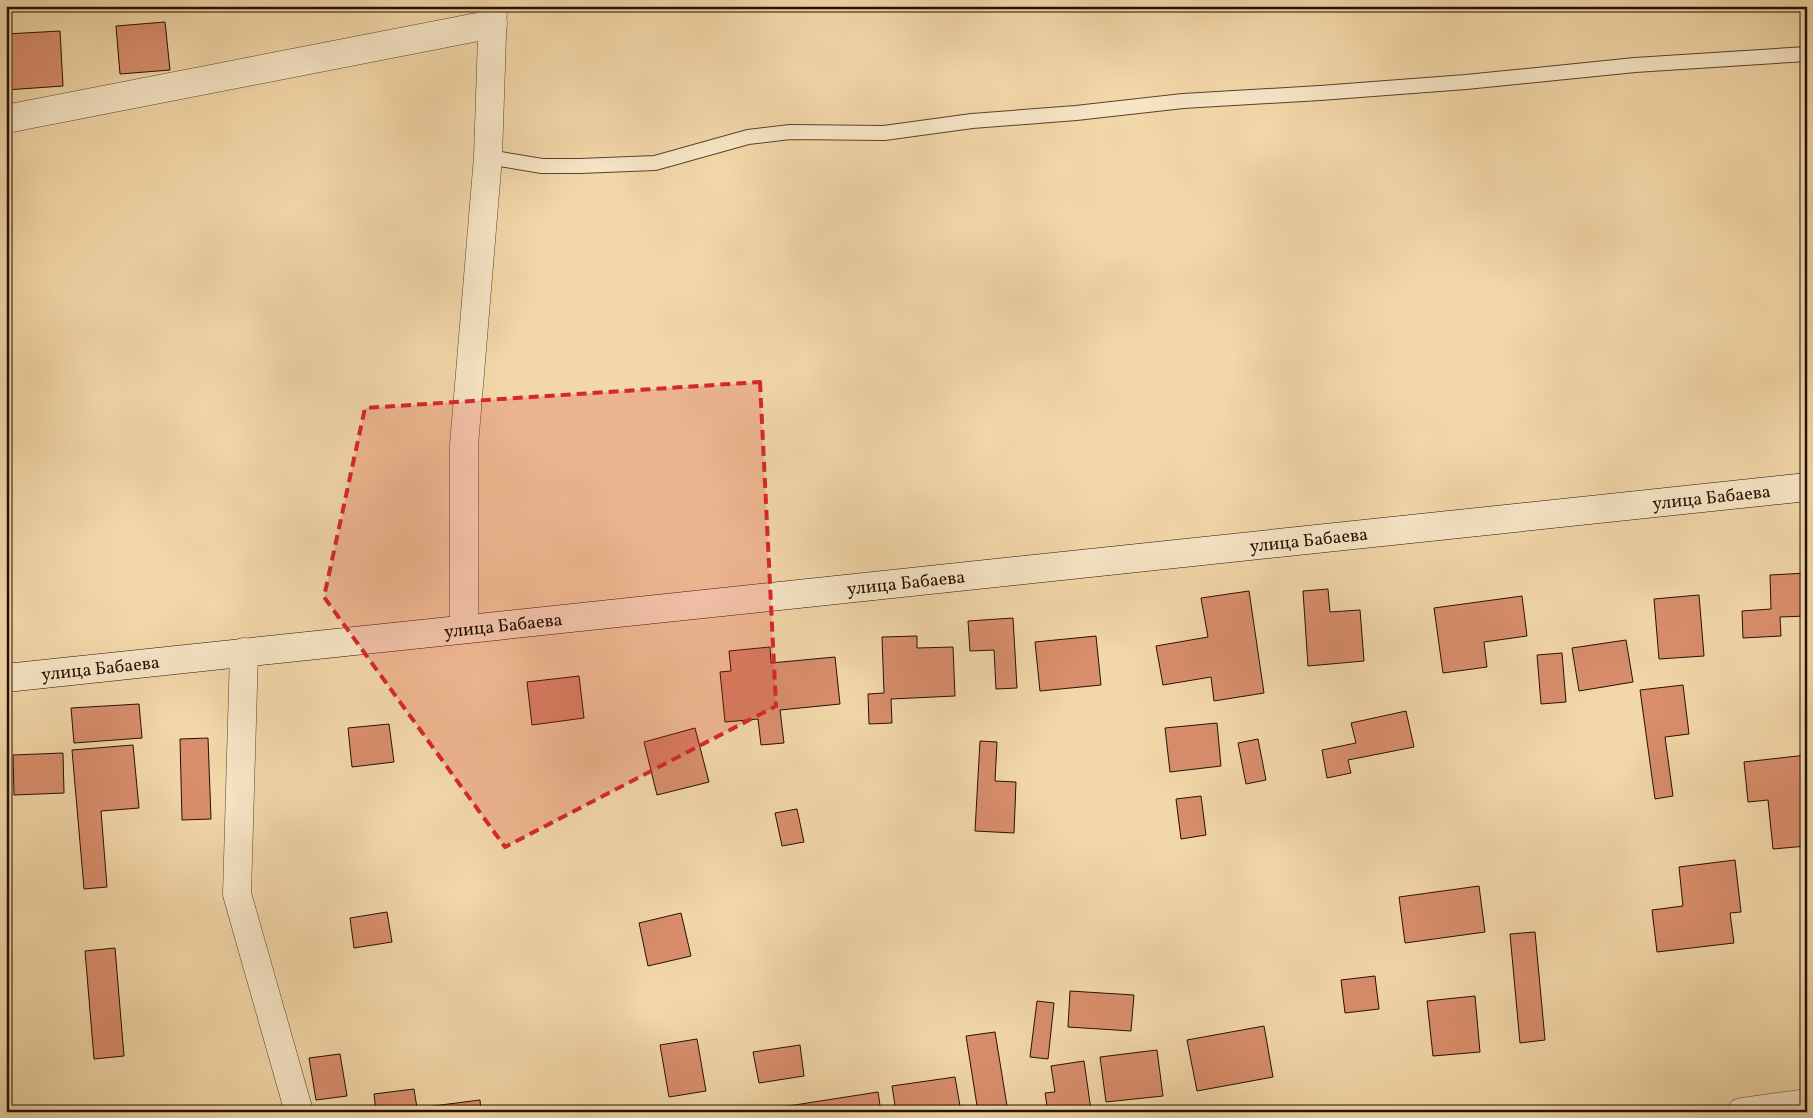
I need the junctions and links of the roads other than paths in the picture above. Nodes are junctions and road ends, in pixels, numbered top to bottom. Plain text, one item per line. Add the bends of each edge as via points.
1 (493, 15) edge
2 (1807, 54) edge
3 (6, 119) edge
4 (488, 157) junction
5 (1807, 487) edge
6 (464, 629) junction
7 (244, 652) junction
8 (6, 678) edge
9 (1807, 1103) edge
10 (298, 1112) edge
11 (1741, 1112) edge

1 - 3 street
1 - 4 street
2 - 4 lane via 1635,65 1320,94 1184,101 972,121 884,134 790,132 748,137 655,163 542,166
4 - 6 street via 464,445
5 - 6 street, улица Бабаева
6 - 7 street, улица Бабаева
7 - 8 street, улица Бабаева
7 - 10 street via 237,894
9 - 11 street

